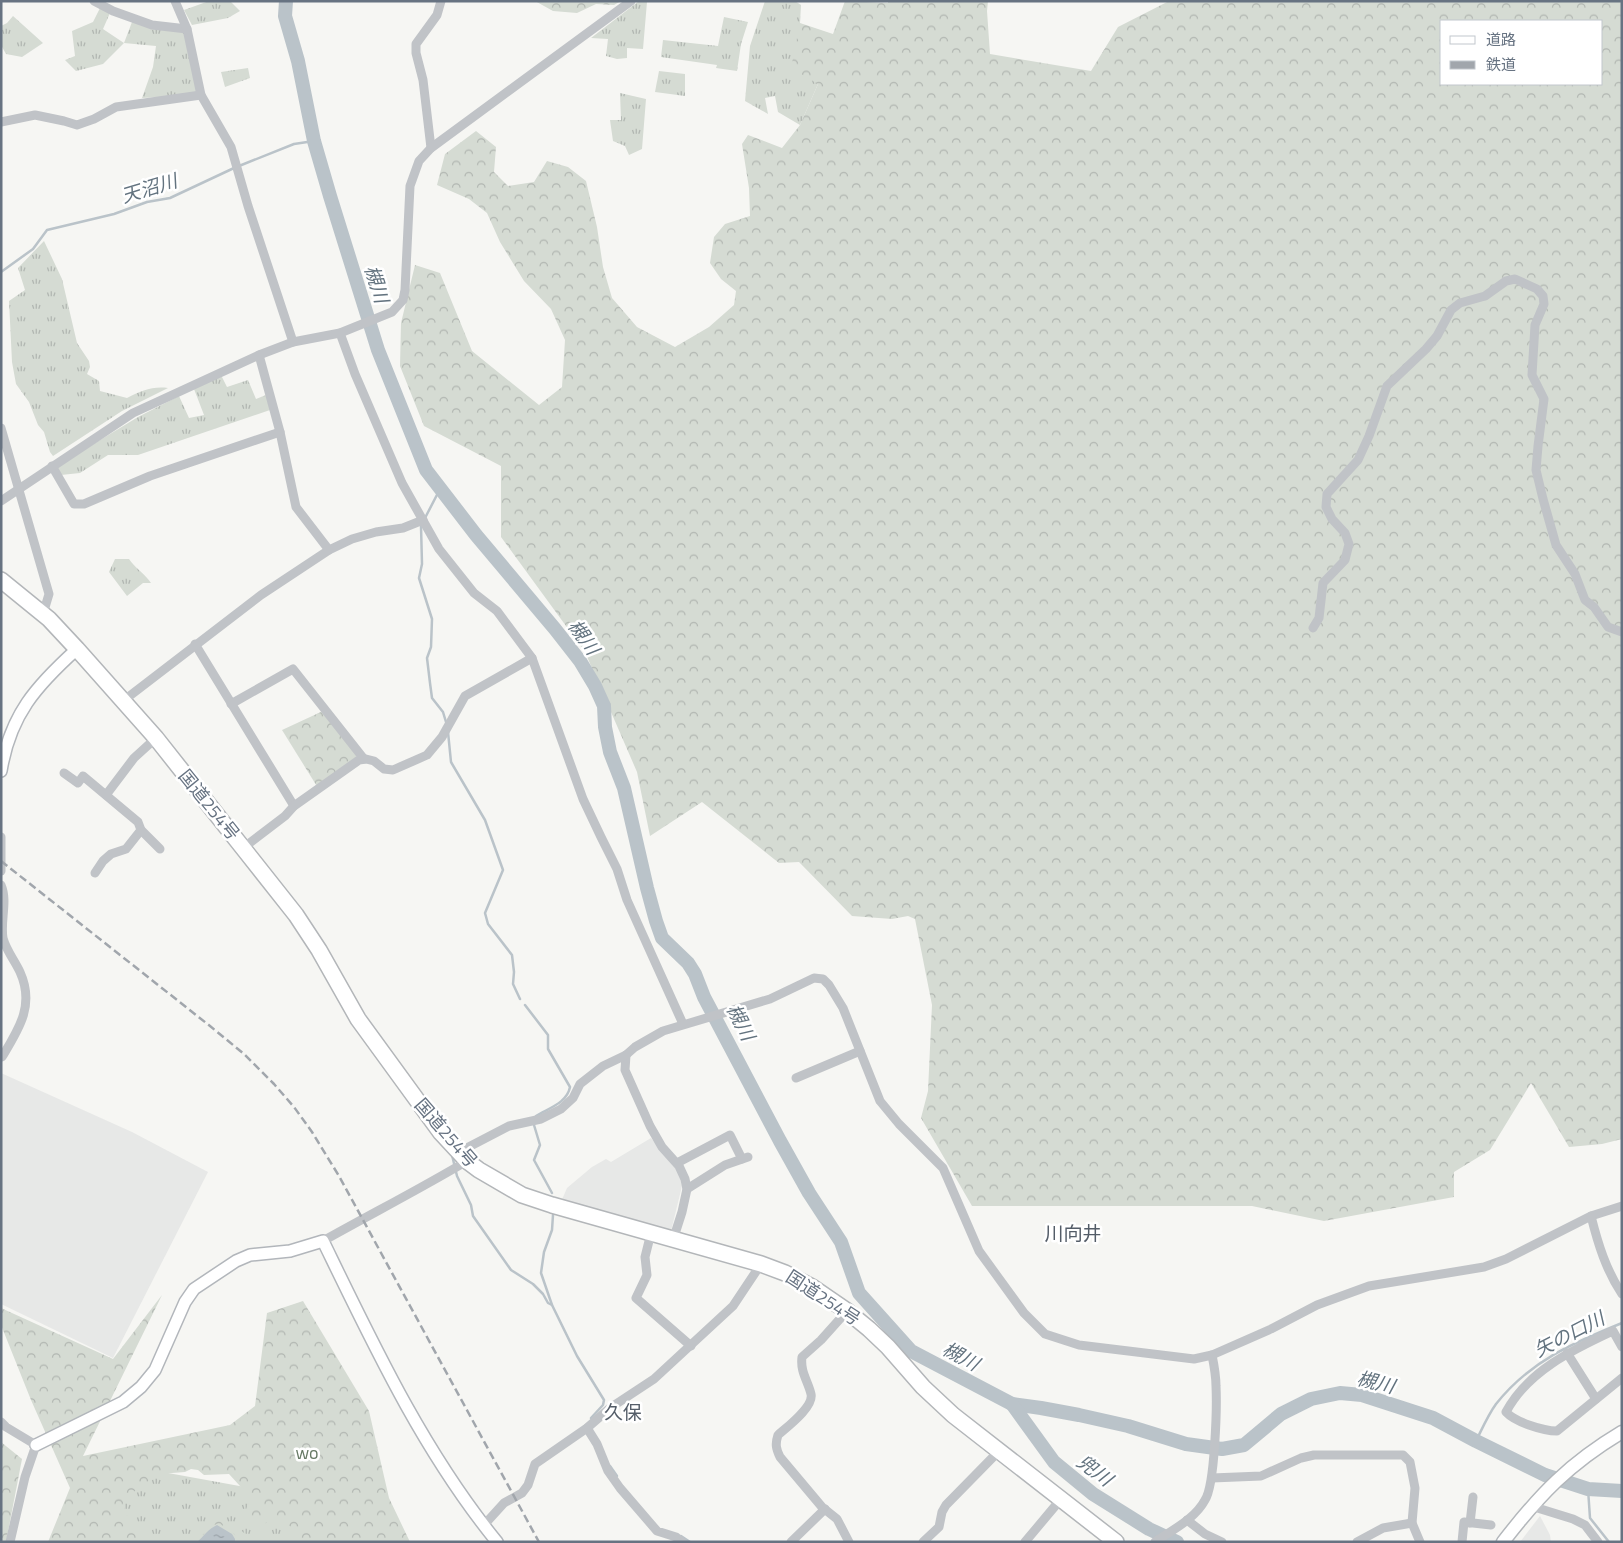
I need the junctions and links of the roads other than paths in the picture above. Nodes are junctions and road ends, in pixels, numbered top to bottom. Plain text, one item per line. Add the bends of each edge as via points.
1 (94, 1) edge
2 (175, 1) edge
3 (441, 1) edge
4 (631, 1) edge
5 (187, 29) junction
6 (201, 95) junction
7 (1, 122) edge
8 (431, 148) junction
9 (342, 332) junction
10 (293, 342) junction
11 (259, 355) junction
12 (1, 428) edge
13 (280, 432) junction
14 (52, 466) junction
15 (18, 489) junction
16 (1, 501) edge
17 (423, 520) junction
18 (329, 550) junction
19 (3, 584) edge
20 (43, 614) junction
21 (1313, 628) dead end
22 (1622, 632) edge
23 (195, 644) junction
24 (77, 649) junction
25 (532, 658) junction
26 (123, 701) junction
27 (231, 704) junction
28 (156, 738) junction
29 (4, 743) edge
30 (364, 759) junction
31 (1, 771) edge
32 (64, 773) dead end
33 (106, 795) junction
34 (294, 806) junction
35 (141, 830) junction
36 (1, 837) edge
37 (243, 848) junction
38 (160, 849) dead end
39 (1, 871) edge
40 (94, 873) dead end
41 (1, 885) edge
42 (683, 1024) junction
43 (860, 1050) junction
44 (626, 1055) junction
45 (2, 1057) edge
46 (796, 1078) dead end
47 (463, 1156) junction
48 (677, 1163) junction
49 (687, 1189) junction
50 (1622, 1206) edge
51 (1591, 1216) junction
52 (651, 1233) junction
53 (673, 1240) junction
54 (323, 1241) junction
55 (761, 1264) junction
56 (1622, 1294) edge
57 (846, 1311) junction
58 (691, 1346) junction
59 (1622, 1347) edge
60 (1567, 1353) junction
61 (1212, 1355) junction
62 (1622, 1378) edge
63 (1596, 1399) junction
64 (1, 1422) edge
65 (587, 1428) junction
66 (1622, 1432) edge
67 (36, 1445) junction
68 (999, 1451) junction
69 (1212, 1477) junction
70 (1473, 1497) dead end
71 (1061, 1499) junction
72 (1534, 1503) junction
73 (825, 1509) junction
74 (1184, 1522) junction
75 (1412, 1523) junction
76 (1470, 1523) junction
77 (484, 1526) junction
78 (1491, 1526) dead end
79 (1156, 1541) edge
80 (10, 1542) edge
81 (498, 1542) edge
82 (682, 1542) edge
83 (791, 1542) edge
84 (849, 1542) edge
85 (923, 1542) edge
86 (1025, 1542) edge
87 (1116, 1542) edge
88 (1222, 1542) edge
89 (1357, 1542) edge
90 (1420, 1542) edge
91 (1462, 1542) edge
92 (1504, 1542) edge
93 (1598, 1542) edge

1 - 5 street via 152,25
2 - 5 street
3 - 8 street via 437,15 416,44
4 - 8 street
5 - 6 street
6 - 7 street via 116,107 77,125 35,115
6 - 10 street via 231,146
8 - 9 street via 419,161 410,186 403,300 389,313
9 - 10 street
9 - 17 street via 355,374 402,483
10 - 11 street
11 - 13 street
11 - 14 street via 133,413
12 - 15 street
13 - 14 street via 150,476 84,504 74,504
13 - 18 street via 296,507
14 - 15 street
15 - 16 street
15 - 20 street via 50,594
17 - 18 street via 403,528 352,538
17 - 25 street via 450,565 474,593 497,611
18 - 23 street
19 - 20 highway, 国道254号
20 - 24 highway, 国道254号
21 - 22 street via 1319,618 1323,583 1345,560 1349,544 1345,532 1326,507 1327,494 1358,460 1387,386 1438,336 1451,310 1515,279 1537,289 1544,304 1535,325 1532,375 1544,399 1536,470 1542,499 1556,545 1585,600 1608,627
23 - 26 street
23 - 27 street
24 - 26 highway, 国道254号
24 - 29 street via 46,677 32,695
25 - 30 street via 465,696 434,749 427,755 393,770 384,769 374,760
25 - 42 street via 584,799
26 - 28 highway, 国道254号
27 - 30 street via 293,669
27 - 34 street
28 - 33 street via 134,758
28 - 37 highway, 国道254号
29 - 31 street
30 - 34 street
32 - 33 street via 78,783 83,776
33 - 35 street via 138,822
34 - 37 street
35 - 38 street
35 - 40 street via 126,849 112,854
36 - 39 street
37 - 47 highway, 国道254号 via 296,915 382,1054 441,1133
41 - 45 street via 4,891 3,938 21,974 26,993 26,1008 20,1028
42 - 43 street via 770,999 814,978 823,979 843,1008
42 - 44 street via 647,1039
43 - 46 street
43 - 61 street via 880,1101 943,1168 979,1251 1024,1314 1045,1334 1098,1347 1194,1359
44 - 47 street via 603,1066 580,1084 573,1098 561,1109 541,1119 509,1126
44 - 48 street via 625,1070 650,1126 662,1147
47 - 52 highway, 国道254号 via 479,1170 522,1195
47 - 54 street via 425,1186
48 - 49 street
48 - 49 street via 730,1136 745,1158 726,1165
49 - 53 street
50 - 51 street
51 - 56 street via 1600,1253
51 - 61 street via 1484,1267 1369,1286 1332,1299
52 - 53 highway, 国道254号
52 - 58 street via 645,1256 647,1275 636,1298
53 - 55 highway, 国道254号
54 - 67 street via 290,1251 250,1255 194,1289 155,1370 141,1387 116,1406
54 - 77 street via 388,1374 440,1462
55 - 57 highway, 国道254号 via 812,1287
55 - 58 street via 733,1306
57 - 68 highway, 国道254号 via 888,1347 953,1415
57 - 73 street via 802,1357 804,1378 812,1396 810,1404 778,1435 776,1442 780,1457
58 - 65 street via 654,1379 610,1408
59 - 60 street via 1613,1331
60 - 63 street
60 - 63 street via 1534,1378 1512,1400 1506,1412 1512,1418 1557,1431
61 - 69 street via 1216,1386
62 - 63 street
64 - 67 street
65 - 77 street via 535,1464 528,1486 504,1503
65 - 82 street via 620,1488 657,1531
66 - 72 main road via 1581,1458
67 - 80 street
68 - 71 highway, 国道254号
68 - 85 street via 946,1505 939,1527
69 - 74 street via 1205,1500
69 - 75 street via 1261,1476 1314,1455 1404,1455 1410,1462 1415,1488
70 - 76 street
71 - 86 street
71 - 87 highway, 国道254号
72 - 92 main road
72 - 93 street via 1585,1525
73 - 83 street
73 - 84 street via 837,1519
74 - 79 street
74 - 88 street
75 - 89 street via 1383,1528
75 - 90 street
76 - 78 street
76 - 91 street via 1464,1522
77 - 81 street

